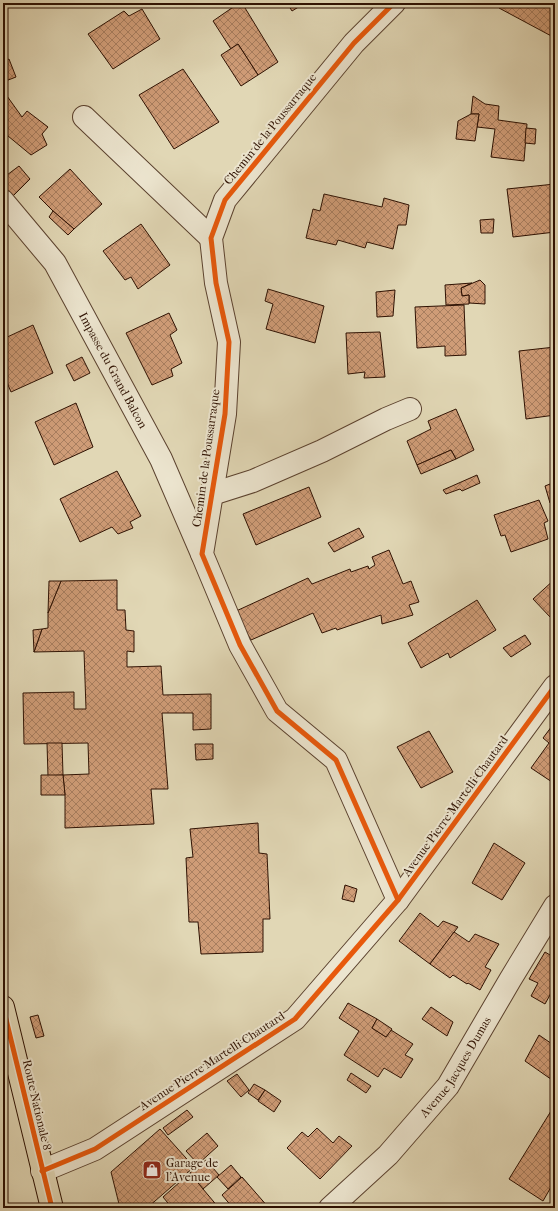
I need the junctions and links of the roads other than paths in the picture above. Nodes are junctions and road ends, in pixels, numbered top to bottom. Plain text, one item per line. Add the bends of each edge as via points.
1 (394, 3) edge
2 (84, 117) dead end
3 (3, 201) edge
4 (211, 238) junction
5 (410, 409) dead end
6 (212, 494) junction
7 (202, 554) junction
8 (555, 686) edge
9 (398, 900) junction
10 (555, 906) edge
11 (3, 1007) edge
12 (42, 1171) junction
13 (52, 1208) edge
14 (330, 1208) edge

1 - 4 street, Chemin de la Poussarraque via 354,43 225,200
2 - 4 street
3 - 7 street, Impasse du Grand Balcon via 54,263 161,459
4 - 6 street, Chemin de la Poussarraque via 216,283 229,342 225,414
5 - 6 street via 253,481
6 - 7 street, Chemin de la Poussarraque
7 - 9 street via 240,645 277,710 336,760
8 - 9 street, Avenue Pierre Martelli-Chautard
9 - 12 street, Avenue Pierre Martelli-Chautard via 295,1019 95,1149
10 - 14 street, Avenue Jacques Dumas via 448,1086 388,1155
11 - 12 main road, Route Nationale 8
12 - 13 main road, Route Nationale 8

